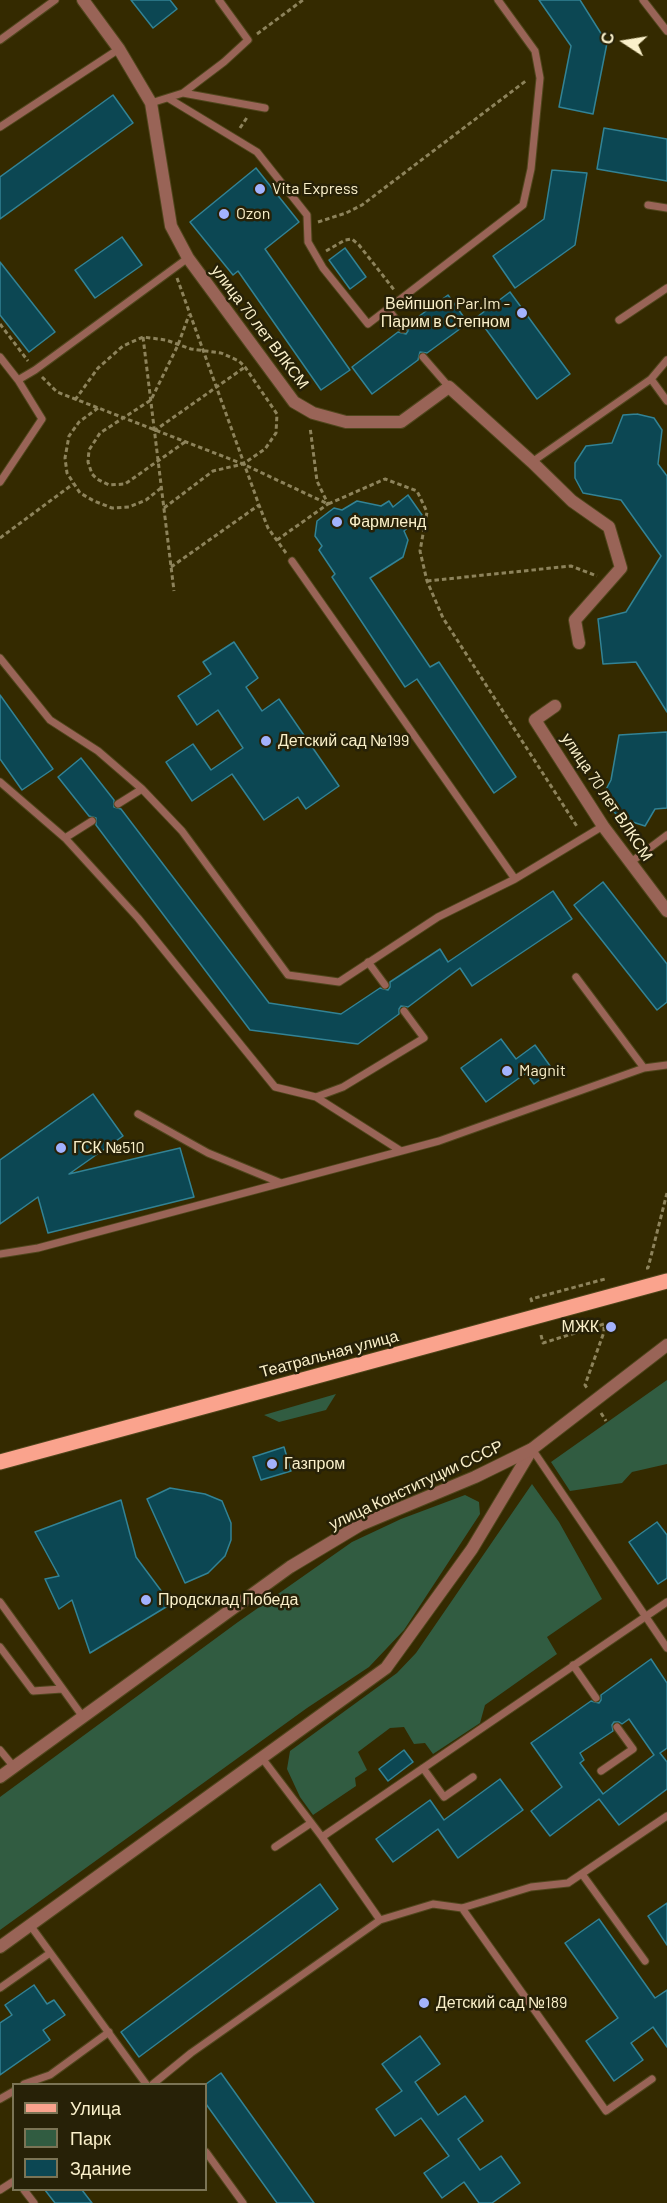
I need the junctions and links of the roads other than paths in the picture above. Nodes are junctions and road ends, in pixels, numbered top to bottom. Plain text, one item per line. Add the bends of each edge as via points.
1 (55, 0) edge
2 (83, 0) edge
3 (219, 0) edge
4 (498, 0) edge
5 (643, 0) edge
6 (664, 22) edge
7 (667, 31) edge
8 (0, 40) edge
9 (119, 49) junction
10 (183, 93) junction
11 (168, 98) junction
12 (151, 103) junction
13 (265, 108) dead end
14 (0, 127) edge
15 (648, 205) dead end
16 (667, 208) edge
17 (188, 258) junction
18 (667, 288) edge
19 (388, 309) junction
20 (619, 320) dead end
21 (403, 329) dead end
22 (0, 357) edge
23 (423, 357) dead end
24 (667, 360) edge
25 (651, 379) junction
26 (18, 380) junction
27 (448, 387) junction
28 (667, 401) edge
29 (532, 462) junction
30 (0, 482) edge
31 (292, 561) road end
32 (579, 643) dead end
33 (0, 658) edge
34 (555, 706) dead end
35 (0, 782) edge
36 (142, 789) junction
37 (117, 804) dead end
38 (92, 821) dead end
39 (603, 826) junction
40 (667, 836) edge
41 (65, 838) junction
42 (631, 862) junction
43 (515, 879) junction
44 (667, 911) edge
45 (368, 962) junction
46 (576, 977) dead end
47 (385, 985) dead end
48 (404, 1011) dead end
49 (667, 1065) edge
50 (644, 1068) junction
51 (316, 1097) junction
52 (138, 1114) dead end
53 (401, 1151) junction
54 (280, 1183) junction
55 (0, 1254) edge
56 (667, 1281) edge
57 (667, 1345) edge
58 (532, 1449) junction
59 (0, 1462) edge
60 (0, 1602) edge
61 (667, 1602) edge
62 (645, 1616) junction
63 (0, 1647) edge
64 (667, 1648) edge
65 (573, 1665) junction
66 (62, 1689) junction
67 (596, 1698) dead end
68 (83, 1717) junction
69 (617, 1727) dead end
70 (0, 1750) edge
71 (262, 1758) junction
72 (14, 1767) junction
73 (423, 1768) junction
74 (601, 1771) dead end
75 (0, 1777) edge
76 (473, 1777) dead end
77 (667, 1816) edge
78 (311, 1823) junction
79 (321, 1837) junction
80 (275, 1847) dead end
81 (582, 1874) junction
82 (462, 1908) junction
83 (380, 1920) junction
84 (30, 1925) junction
85 (0, 1947) edge
86 (50, 1953) junction
87 (645, 1961) dead end
88 (0, 1988) edge
89 (110, 2032) junction
90 (652, 2079) dead end
91 (30, 2083) edge
92 (145, 2083) edge
93 (155, 2083) edge
94 (207, 2153) edge
95 (243, 2203) edge

1 - 8 lane
2 - 9 street, улица 70 лет ВЛКСМ
3 - 10 lane via 248,40
4 - 19 lane via 534,51 540,78 531,169 523,205
5 - 6 lane
6 - 7 lane
9 - 12 street, улица 70 лет ВЛКСМ
9 - 14 lane
10 - 11 lane
10 - 13 lane
11 - 12 lane
11 - 19 lane via 257,152 307,215 308,242 368,324
12 - 17 street, улица 70 лет ВЛКСМ via 171,226
15 - 16 lane
17 - 26 lane
17 - 27 street, улица 70 лет ВЛКСМ via 294,402 313,413 346,422 401,422
18 - 20 lane
19 - 21 lane
22 - 26 lane
23 - 27 lane
24 - 25 lane
25 - 28 lane
25 - 29 lane
26 - 30 lane via 42,419
27 - 29 street
29 - 32 street via 572,501 609,527 621,568 575,620
31 - 43 lane
33 - 36 lane via 50,720 98,751
34 - 39 street, улица 70 лет ВЛКСМ via 535,720
35 - 41 lane
36 - 37 lane
36 - 45 lane via 182,831 288,975 339,982
38 - 41 lane
39 - 42 street, улица 70 лет ВЛКСМ
39 - 43 lane
40 - 42 lane
41 - 51 lane via 138,918 275,1088
42 - 44 street, улица 70 лет ВЛКСМ
43 - 45 lane via 438,917
45 - 47 lane
46 - 50 lane
48 - 51 lane via 424,1038 343,1086
49 - 50 lane
50 - 53 lane
51 - 53 lane
52 - 54 lane via 208,1153
53 - 54 lane
54 - 55 lane via 38,1248
56 - 59 main road, Театральная улица
57 - 58 street, улица Конституции СССР
58 - 62 lane
58 - 68 street, улица Конституции СССР via 360,1525 324,1546
58 - 71 street via 472,1549 386,1668
60 - 66 lane
61 - 62 lane
62 - 64 lane
62 - 65 lane
63 - 66 lane via 33,1691
65 - 67 lane
65 - 73 lane
66 - 68 lane
68 - 72 street, улица Конституции СССР
69 - 74 lane via 633,1749
70 - 72 lane
71 - 78 lane
71 - 84 street
72 - 75 street, улица Конституции СССР
73 - 76 lane via 444,1797
73 - 79 lane
77 - 81 lane
78 - 79 lane
78 - 80 lane
79 - 83 lane
81 - 82 lane via 568,1883 531,1887
81 - 87 lane
82 - 83 lane via 433,1904
82 - 90 lane via 606,2111
83 - 93 lane via 191,2053
84 - 85 street
84 - 86 lane
86 - 88 lane
86 - 89 lane
89 - 91 lane via 50,2075
89 - 92 lane
94 - 95 lane

